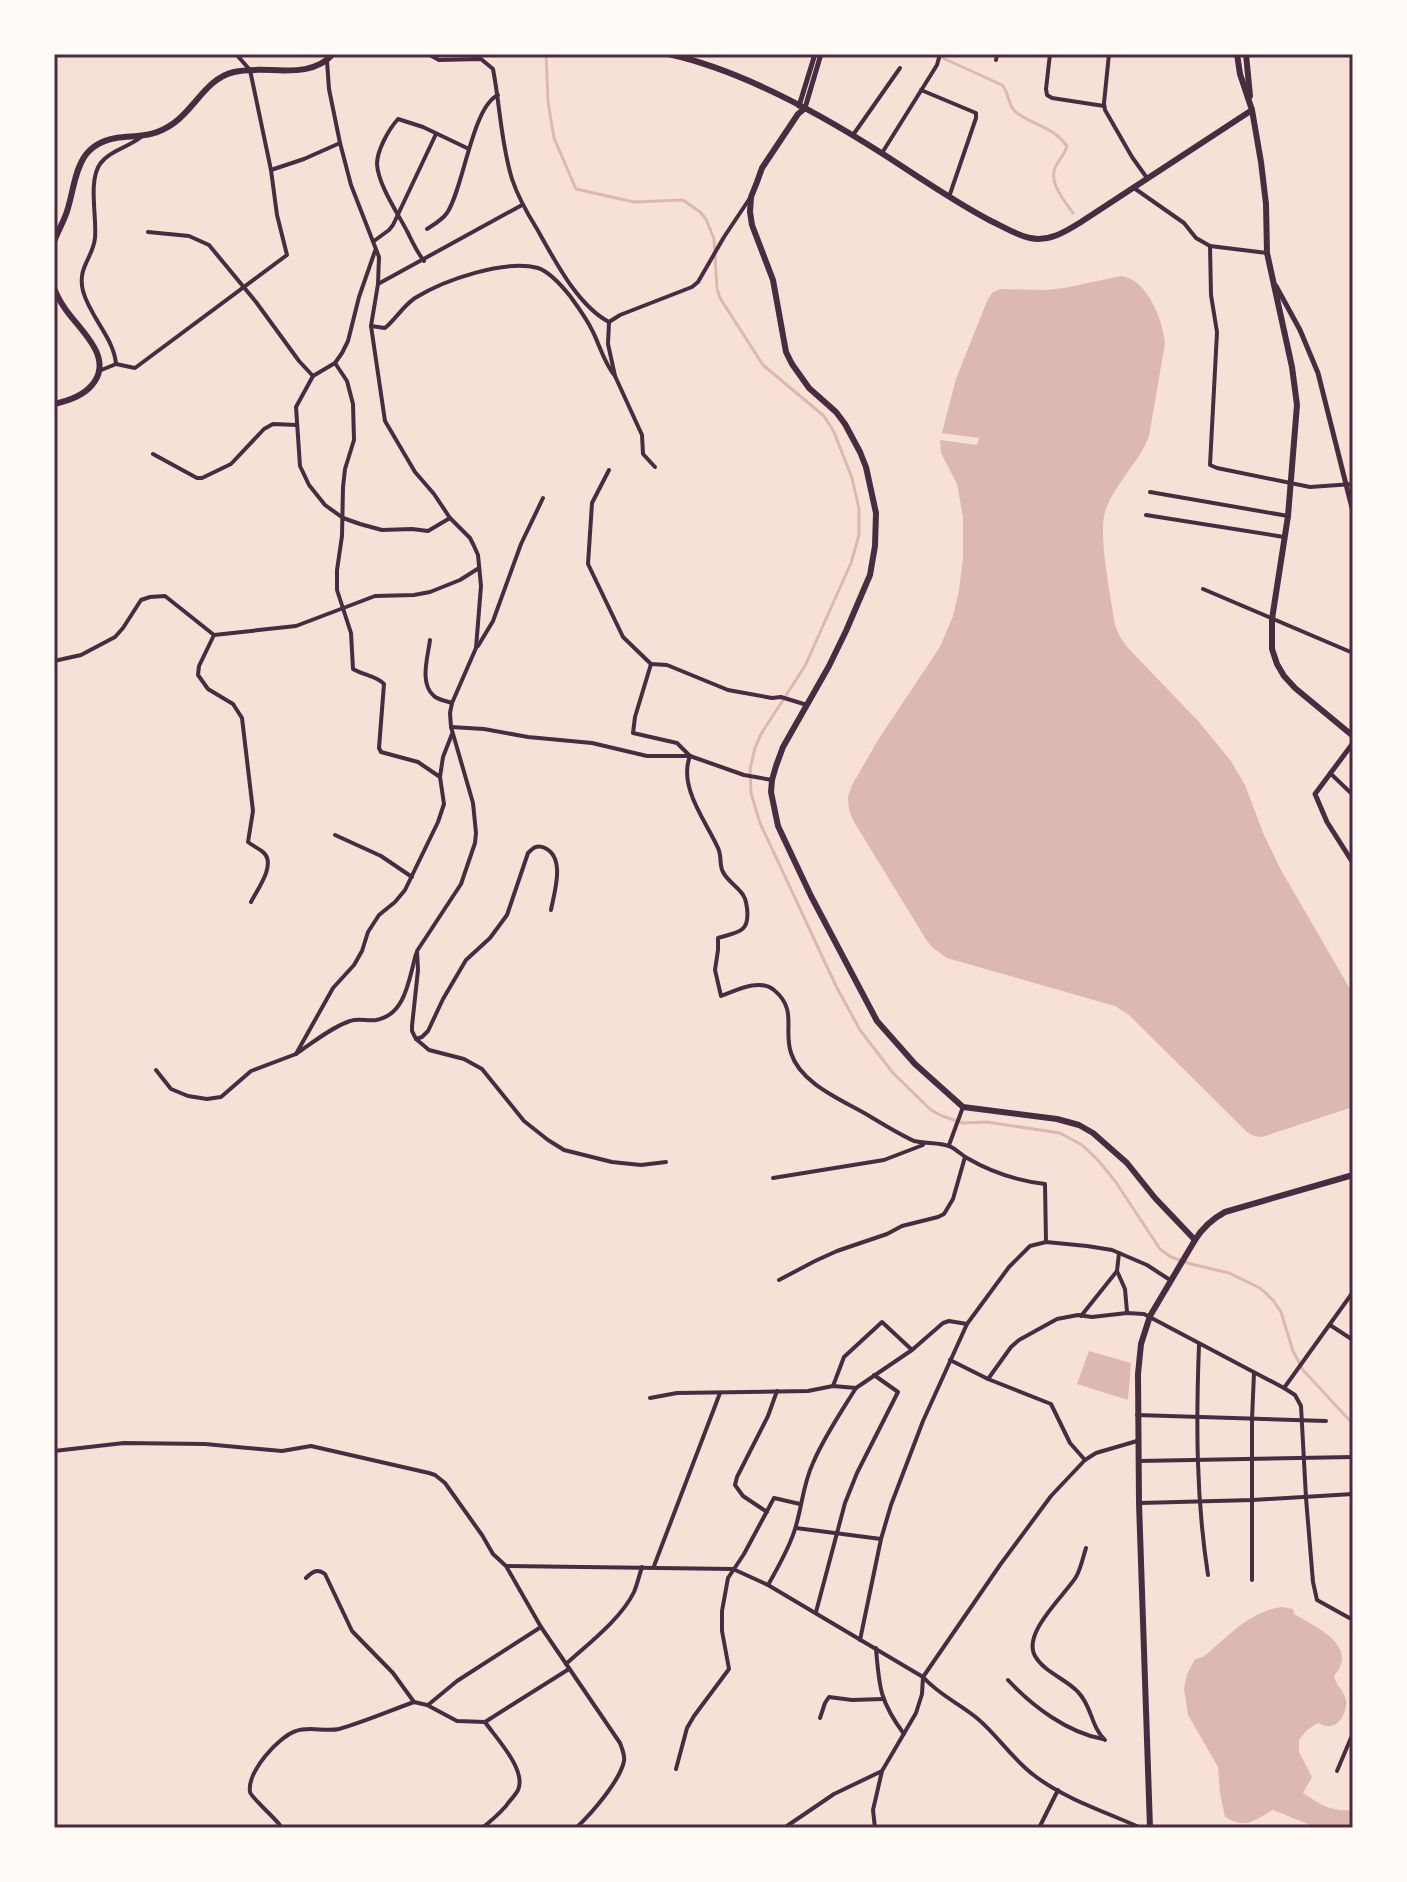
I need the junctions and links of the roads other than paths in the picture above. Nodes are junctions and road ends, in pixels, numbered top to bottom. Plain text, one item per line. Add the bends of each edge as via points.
1 (236, 54) edge
2 (333, 54) edge
3 (428, 54) edge
4 (668, 54) edge
5 (815, 54) edge
6 (821, 54) edge
7 (1050, 54) edge
8 (1109, 54) edge
9 (1237, 54) edge
10 (1246, 54) edge
11 (939, 57) edge
12 (327, 61) junction
13 (900, 68) dead end
14 (250, 70) junction
15 (921, 90) junction
16 (498, 95) junction
17 (1104, 106) junction
18 (1251, 107) junction
19 (801, 110) junction
20 (436, 134) junction
21 (852, 135) junction
22 (141, 137) junction
23 (340, 143) junction
24 (469, 149) junction
25 (882, 153) junction
26 (271, 170) junction
27 (1147, 178) junction
28 (1134, 188) junction
29 (751, 197) junction
30 (949, 197) junction
31 (522, 205) junction
32 (398, 217) junction
33 (427, 229) dead end
34 (148, 232) dead end
35 (54, 242) edge
36 (373, 242) junction
37 (1210, 246) junction
38 (376, 249) junction
39 (1267, 253) junction
40 (424, 261) junction
41 (1273, 281) junction
42 (378, 284) junction
43 (54, 288) edge
44 (244, 288) junction
45 (609, 322) junction
46 (371, 326) junction
47 (335, 363) junction
48 (116, 364) junction
49 (99, 371) junction
50 (313, 376) junction
51 (615, 376) junction
52 (54, 404) edge
53 (297, 425) junction
54 (153, 454) dead end
55 (655, 467) dead end
56 (609, 470) dead end
57 (1292, 484) junction
58 (1350, 484) edge
59 (1150, 492) dead end
60 (543, 498) dead end
61 (1353, 512) edge
62 (1146, 515) dead end
63 (1288, 516) junction
64 (343, 518) junction
65 (450, 518) junction
66 (1286, 537) junction
67 (479, 568) junction
68 (1203, 589) dead end
69 (342, 608) junction
70 (1272, 619) junction
71 (214, 635) junction
72 (430, 640) dead end
73 (476, 648) junction
74 (1353, 653) edge
75 (54, 661) edge
76 (651, 664) junction
77 (452, 703) junction
78 (807, 705) junction
79 (451, 730) junction
80 (1353, 736) edge
81 (1353, 743) edge
82 (690, 756) junction
83 (1330, 773) junction
84 (440, 777) junction
85 (772, 780) junction
86 (1353, 795) edge
87 (335, 835) dead end
88 (1352, 859) edge
89 (412, 877) junction
90 (251, 902) dead end
91 (551, 910) dead end
92 (417, 951) junction
93 (416, 1039) junction
94 (296, 1054) junction
95 (156, 1070) dead end
96 (963, 1107) junction
97 (925, 1144) junction
98 (949, 1145) junction
99 (965, 1157) junction
100 (666, 1162) dead end
101 (1353, 1175) edge
102 (773, 1178) dead end
103 (1195, 1240) junction
104 (1046, 1242) junction
105 (1119, 1253) junction
106 (1117, 1271) junction
107 (779, 1280) dead end
108 (1170, 1280) junction
109 (1353, 1292) edge
110 (1127, 1313) junction
111 (1081, 1316) junction
112 (1150, 1316) junction
113 (967, 1324) junction
114 (1330, 1325) junction
115 (1353, 1340) edge
116 (1199, 1345) junction
117 (912, 1350) junction
118 (950, 1360) junction
119 (1254, 1373) junction
120 (874, 1375) junction
121 (988, 1379) junction
122 (833, 1386) junction
123 (856, 1388) junction
124 (1284, 1388) junction
125 (777, 1391) junction
126 (720, 1393) junction
127 (650, 1398) dead end
128 (1137, 1415) junction
129 (1196, 1418) junction
130 (1252, 1419) junction
131 (1301, 1420) junction
132 (1326, 1421) dead end
133 (1137, 1441) junction
134 (54, 1451) edge
135 (1353, 1457) edge
136 (1197, 1459) junction
137 (1304, 1459) junction
138 (1085, 1460) junction
139 (1252, 1460) junction
140 (1138, 1461) junction
141 (1353, 1494) edge
142 (1306, 1498) junction
143 (1253, 1500) junction
144 (1199, 1502) junction
145 (1139, 1503) junction
146 (800, 1504) junction
147 (768, 1512) junction
148 (795, 1528) junction
149 (837, 1532) junction
150 (881, 1539) junction
151 (1086, 1548) dead end
152 (506, 1566) junction
153 (642, 1567) junction
154 (654, 1567) junction
155 (733, 1569) junction
156 (1208, 1575) dead end
157 (306, 1578) dead end
158 (1252, 1580) dead end
159 (768, 1585) junction
160 (816, 1612) junction
161 (1353, 1620) edge
162 (541, 1627) junction
163 (860, 1640) junction
164 (876, 1648) junction
165 (566, 1664) junction
166 (569, 1669) junction
167 (923, 1677) junction
168 (1008, 1680) dead end
169 (883, 1699) junction
170 (414, 1702) junction
171 (427, 1705) junction
172 (820, 1718) dead end
173 (485, 1722) junction
174 (1353, 1733) edge
175 (904, 1734) junction
176 (676, 1769) dead end
177 (882, 1771) junction
178 (1337, 1771) dead end
179 (1058, 1790) junction
180 (282, 1828) edge
181 (482, 1828) edge
182 (576, 1828) edge
183 (784, 1828) edge
184 (875, 1828) edge
185 (1039, 1828) edge
186 (1141, 1828) edge
187 (1150, 1828) edge

1 - 14 street
2 - 12 main road
3 - 16 street via 439,60 481,59 493,69
4 - 19 main road via 736,76
5 - 19 street
6 - 19 street
7 - 17 street via 1047,95
8 - 17 street
9 - 18 main road
10 - 18 main road
11 - 15 street
12 - 14 main road via 311,69
12 - 23 street
13 - 21 street
14 - 22 main road via 216,80 174,123
14 - 26 street
15 - 25 street
15 - 30 street via 976,113
16 - 24 street via 489,101
16 - 31 street via 512,179
17 - 27 street
18 - 27 main road
18 - 39 main road via 1266,204
19 - 21 main road
19 - 29 main road via 762,168
20 - 24 street
20 - 32 street
20 - 32 street via 398,119 379,152 380,176
21 - 25 main road
22 - 35 main road via 102,142 86,154
22 - 48 street via 97,169 95,241 82,270 87,302
23 - 26 street
23 - 36 street
24 - 33 street via 453,202
25 - 30 main road
26 - 44 street via 287,255
27 - 28 main road
28 - 30 main road via 1045,239 1013,232
28 - 37 street
29 - 45 street via 692,287
29 - 78 main road via 752,225 773,280 786,352 800,377 836,412 857,444 876,513 870,575
31 - 40 street
31 - 45 street via 562,273
32 - 36 street
32 - 40 street
34 - 44 street via 202,241
36 - 38 street
37 - 39 street
37 - 57 street via 1217,332 1210,465
38 - 42 street
38 - 47 street via 348,341
39 - 41 main road
40 - 42 street
41 - 57 main road via 1296,387
41 - 58 street via 1318,373
42 - 46 street
43 - 49 main road via 89,338
44 - 48 street via 135,368
44 - 50 street
45 - 51 street
46 - 51 street via 385,328 415,298 462,276 502,267 537,268 568,292
46 - 65 street via 385,421
47 - 50 street
47 - 64 street via 353,404 354,440 345,469
48 - 49 street
49 - 52 main road via 86,391
50 - 53 street via 296,407
51 - 55 street via 642,435 643,454
53 - 54 street via 264,429 231,464 202,478
53 - 64 street via 304,475 325,505
56 - 76 street via 592,503 588,564 623,637
57 - 58 street
57 - 63 main road
58 - 61 street
59 - 63 street
60 - 73 street via 493,621
62 - 66 street
63 - 66 main road
64 - 65 street via 382,530 428,531
64 - 69 street via 337,580
65 - 67 street via 470,538
66 - 70 main road
67 - 69 street via 430,592 375,596
67 - 73 street
68 - 70 street
69 - 71 street via 296,626
69 - 84 street via 351,633 353,669 384,684 381,752 418,762
70 - 74 street
70 - 80 main road via 1272,649 1284,676
71 - 75 street via 165,596 150,597 141,600 115,637 81,655
71 - 90 street via 198,675 242,718 253,811 248,842 268,859
72 - 77 street via 427,683 432,695
73 - 77 street
76 - 78 street via 667,665 728,690
76 - 82 street via 633,733 677,743
77 - 79 street
78 - 85 main road
79 - 82 street via 484,729 592,743 647,756
79 - 84 street
79 - 92 street via 473,803 475,843 466,875
81 - 83 street
82 - 85 street
82 - 97 street via 686,774 700,818 720,853 721,869 745,899 748,917 742,930 718,938 715,970 721,996 755,985 774,990 787,1007 790,1052 806,1076 833,1098
83 - 86 street
83 - 88 street via 1315,794
84 - 89 street via 444,804
85 - 96 main road via 778,826 877,1021
87 - 89 street
89 - 94 street via 379,915 354,965 333,988
91 - 93 street via 555,859 548,849 535,847 528,853 507,915 466,960 428,1031
92 - 93 street via 412,1026
92 - 94 street via 403,998 393,1012 375,1020 352,1020
93 - 100 street via 429,1050 482,1069 524,1121 564,1150 612,1162
94 - 95 street via 251,1071 221,1097 207,1099 171,1089
96 - 98 street
96 - 103 main road via 1057,1119 1093,1133
97 - 98 street
97 - 102 street via 884,1160
98 - 99 street
99 - 104 street via 1026,1182 1045,1184
99 - 107 street via 944,1214 837,1251
101 - 103 main road via 1225,1212
103 - 108 main road
104 - 105 street
104 - 113 street via 1030,1246 1009,1267
105 - 106 street
105 - 108 street
106 - 110 street
106 - 111 street
108 - 112 main road
109 - 114 street
110 - 111 street
110 - 112 street
111 - 121 street via 1057,1319 1019,1340
112 - 116 street
112 - 128 main road via 1141,1344
113 - 117 street via 943,1323
113 - 118 street
114 - 115 street
114 - 124 street
116 - 119 street
116 - 129 street
117 - 120 street
117 - 122 street via 882,1322 844,1357
118 - 121 street
118 - 150 street
119 - 124 street
119 - 130 street
120 - 123 street
120 - 149 street via 898,1392 857,1473
121 - 138 street via 1051,1404
122 - 123 street
122 - 125 street
123 - 146 street via 813,1463
124 - 131 street via 1299,1400
125 - 126 street
125 - 147 street via 735,1485
126 - 127 street
126 - 154 street
128 - 129 street
128 - 133 main road
129 - 130 street
129 - 136 street
130 - 131 street
130 - 139 street
131 - 132 street
131 - 137 street
133 - 138 street
133 - 140 main road
134 - 152 street via 124,1443 282,1451 311,1446 429,1473 445,1483
135 - 137 street
136 - 139 street
136 - 140 street
136 - 144 street
137 - 139 street
137 - 142 street
138 - 167 street via 1051,1496
139 - 143 street
140 - 145 main road
141 - 142 street
142 - 143 street
142 - 161 street via 1317,1600
143 - 144 street
143 - 158 street
144 - 145 street
144 - 156 street
145 - 187 main road
146 - 147 street via 774,1498
146 - 148 street
147 - 155 street
148 - 149 street
148 - 159 street
149 - 150 street
149 - 160 street
150 - 163 street
151 - 168 street via 1078,1574 1037,1630 1033,1650 1042,1664 1080,1693 1105,1740 1067,1726
152 - 153 street
152 - 162 street
153 - 154 street
153 - 165 street via 629,1600
154 - 155 street
155 - 159 street
155 - 176 street via 722,1611 729,1669 687,1728
157 - 170 street via 314,1571 325,1574 352,1631
159 - 160 street
160 - 163 street
162 - 165 street
162 - 171 street
163 - 164 street
164 - 167 street
164 - 169 street
165 - 166 street
166 - 173 street
166 - 182 street via 620,1743 624,1759 599,1805
167 - 175 street via 920,1704
167 - 179 street via 979,1719 1026,1769
169 - 172 street via 829,1697
169 - 175 street
170 - 171 street
170 - 180 street via 339,1729 297,1730 275,1744 250,1790
171 - 173 street via 457,1721
173 - 181 street via 520,1775 518,1790
174 - 178 street
175 - 177 street
177 - 183 street via 834,1794
177 - 184 street via 874,1798
179 - 185 street
179 - 186 street

